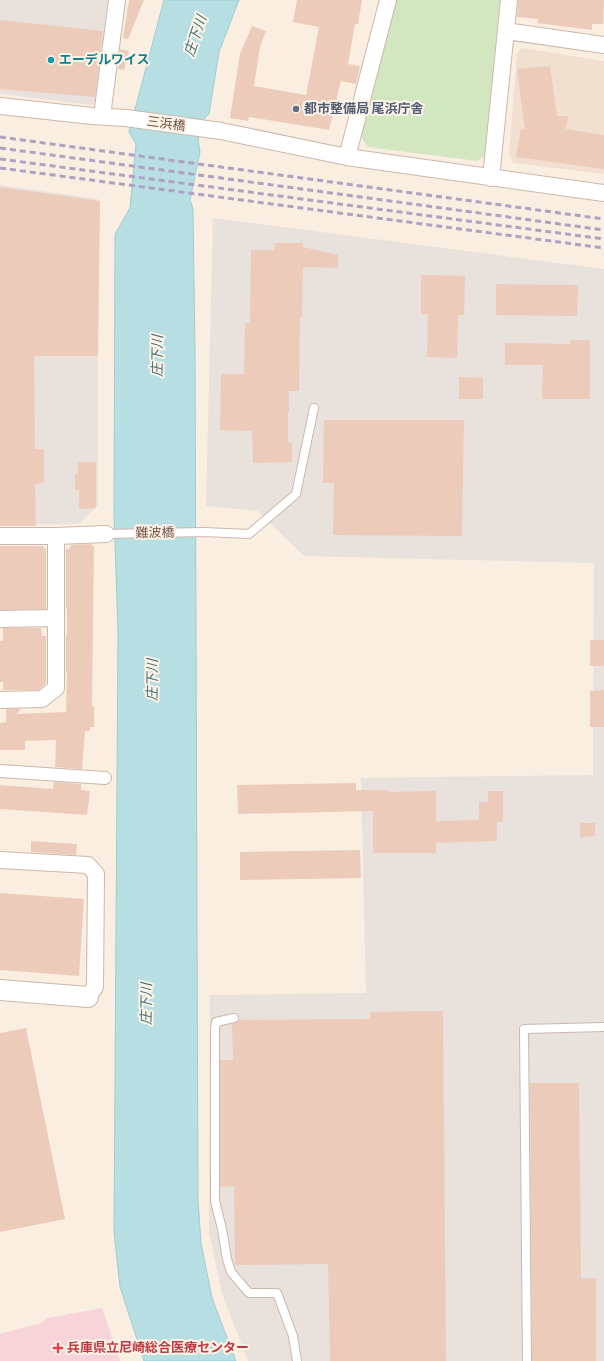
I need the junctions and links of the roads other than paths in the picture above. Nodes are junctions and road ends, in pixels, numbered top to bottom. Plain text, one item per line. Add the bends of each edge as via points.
1 (117, 0) edge
2 (388, 0) edge
3 (509, 0) edge
4 (506, 31) junction
5 (604, 45) edge
6 (0, 106) edge
7 (102, 116) junction
8 (347, 157) junction
9 (490, 178) junction
10 (604, 193) edge
11 (314, 408) dead end
12 (106, 534) joint
13 (0, 536) edge
14 (56, 536) junction
15 (56, 618) junction
16 (0, 619) edge
17 (0, 700) edge
18 (0, 770) edge
19 (105, 778) dead end
20 (0, 860) edge
21 (0, 990) edge
22 (88, 997) joint
23 (234, 1018) dead end
24 (604, 1028) edge
25 (297, 1361) edge
26 (527, 1361) edge

1 - 7 street
2 - 8 street
3 - 4 street
4 - 5 street
4 - 9 street
6 - 7 street, 三浜橋
7 - 8 street, 三浜橋 via 222,131
8 - 9 street, 三浜橋
9 - 10 street, 三浜橋
11 - 12 lane, 難波橋 via 296,494 249,534
12 - 14 street
13 - 14 street
14 - 15 street
15 - 16 street
15 - 17 street via 56,688 42,700
18 - 19 street
20 - 22 street via 88,865 96,874 95,987
21 - 22 street
23 - 25 lane via 216,1022 215,1029 216,1208 231,1272 249,1294 277,1293 293,1336
24 - 26 lane via 524,1029

